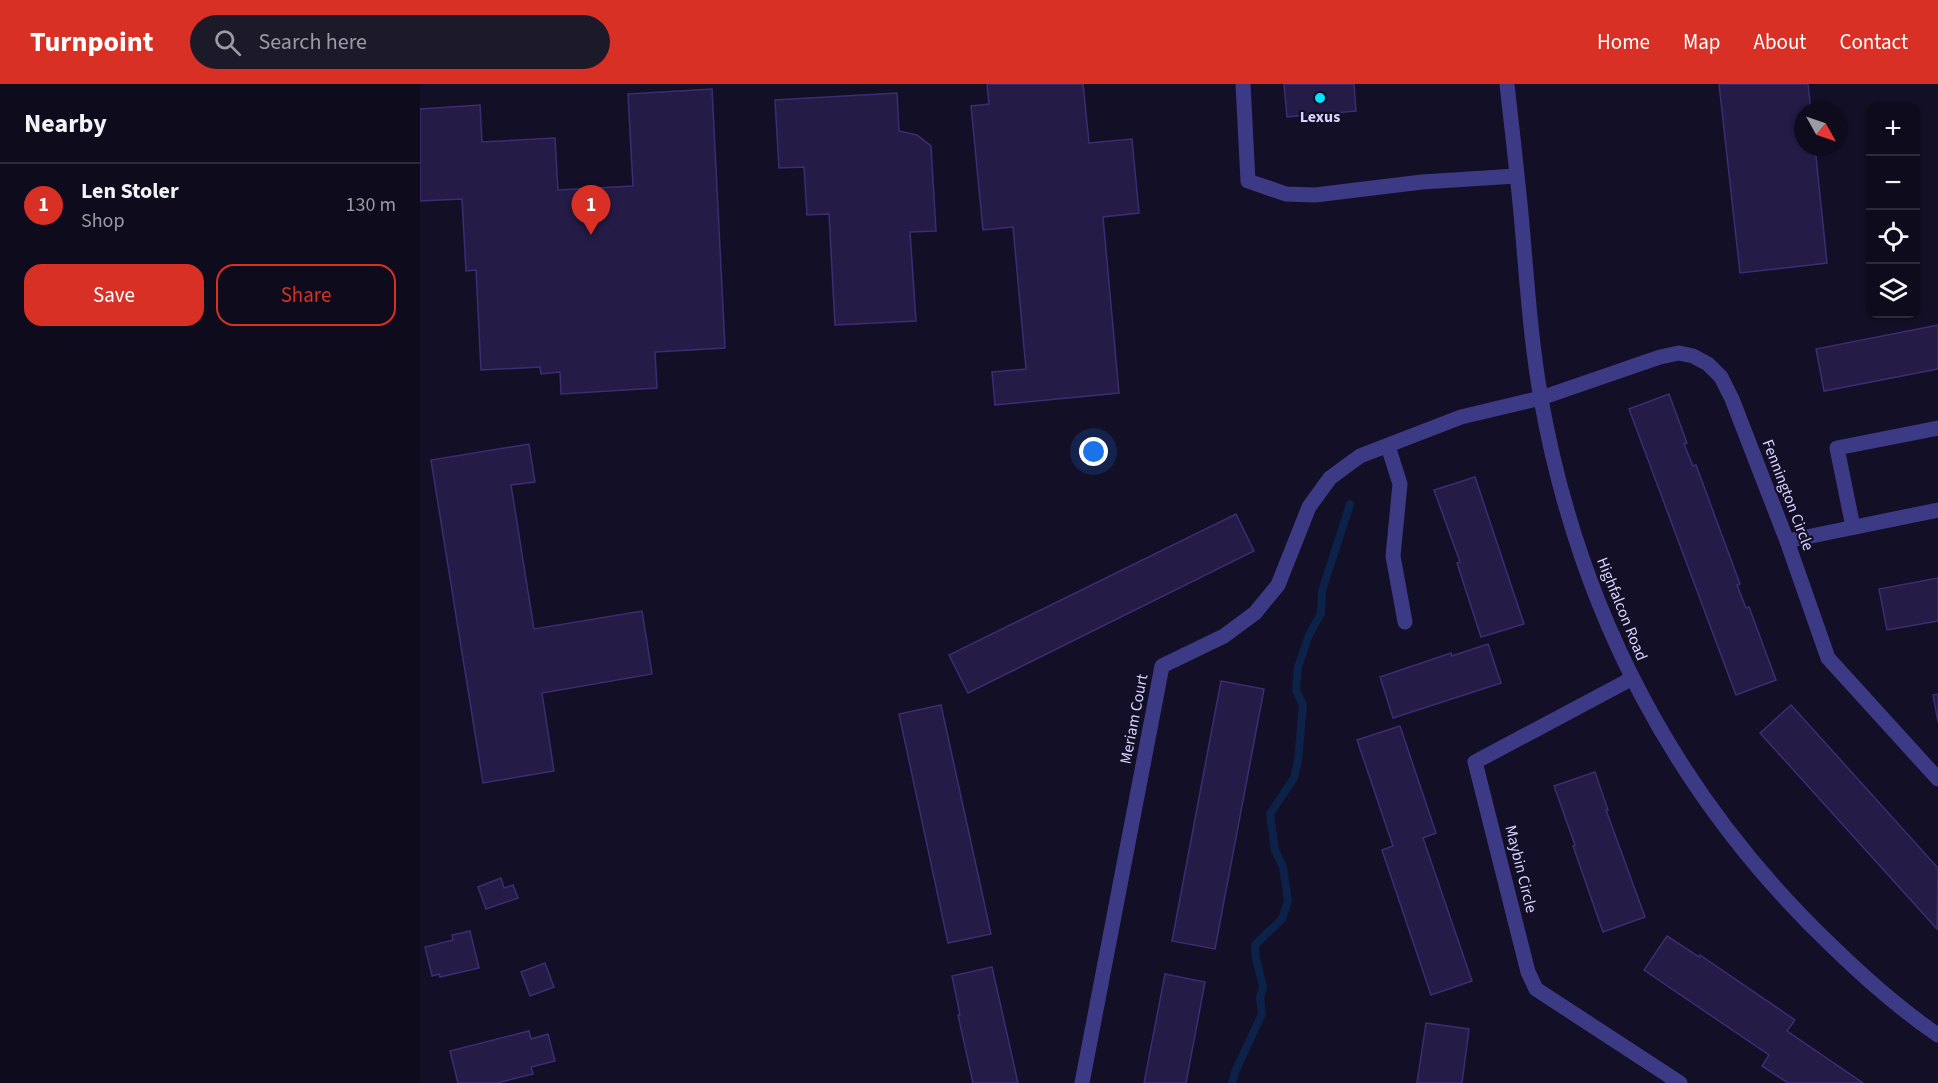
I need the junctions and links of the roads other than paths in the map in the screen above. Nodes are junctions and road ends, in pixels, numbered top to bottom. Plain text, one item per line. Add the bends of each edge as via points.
1 (1243, 84) edge
2 (1508, 84) edge
3 (1516, 176) junction
4 (1541, 398) junction
5 (1938, 428) edge
6 (1388, 446) junction
7 (1938, 510) edge
8 (1853, 527) junction
9 (1787, 541) junction
10 (1405, 621) dead end
11 (1631, 679) junction
12 (1938, 779) edge
13 (1938, 1035) edge
14 (1082, 1083) edge
15 (1680, 1083) edge

1 - 3 street via 1248,181 1286,194 1315,195
2 - 3 street, Highfalcon Road
3 - 4 street, Highfalcon Road
4 - 6 street, Meriam Court via 1461,417
4 - 9 street, Fennington Circle via 1679,353 1708,364 1721,377 1732,399
4 - 11 street, Highfalcon Road via 1570,526
5 - 8 street via 1837,448
6 - 10 street via 1400,484 1393,556
6 - 14 street, Meriam Court via 1360,456 1330,478 1309,507 1278,585 1255,613 1224,636 1162,666
7 - 8 street
8 - 9 street
9 - 12 street, Fennington Circle via 1828,658
11 - 13 street, Highfalcon Road via 1681,765 1754,864 1805,921 1863,976
11 - 15 street, Maybin Circle via 1475,762 1528,972 1536,989

